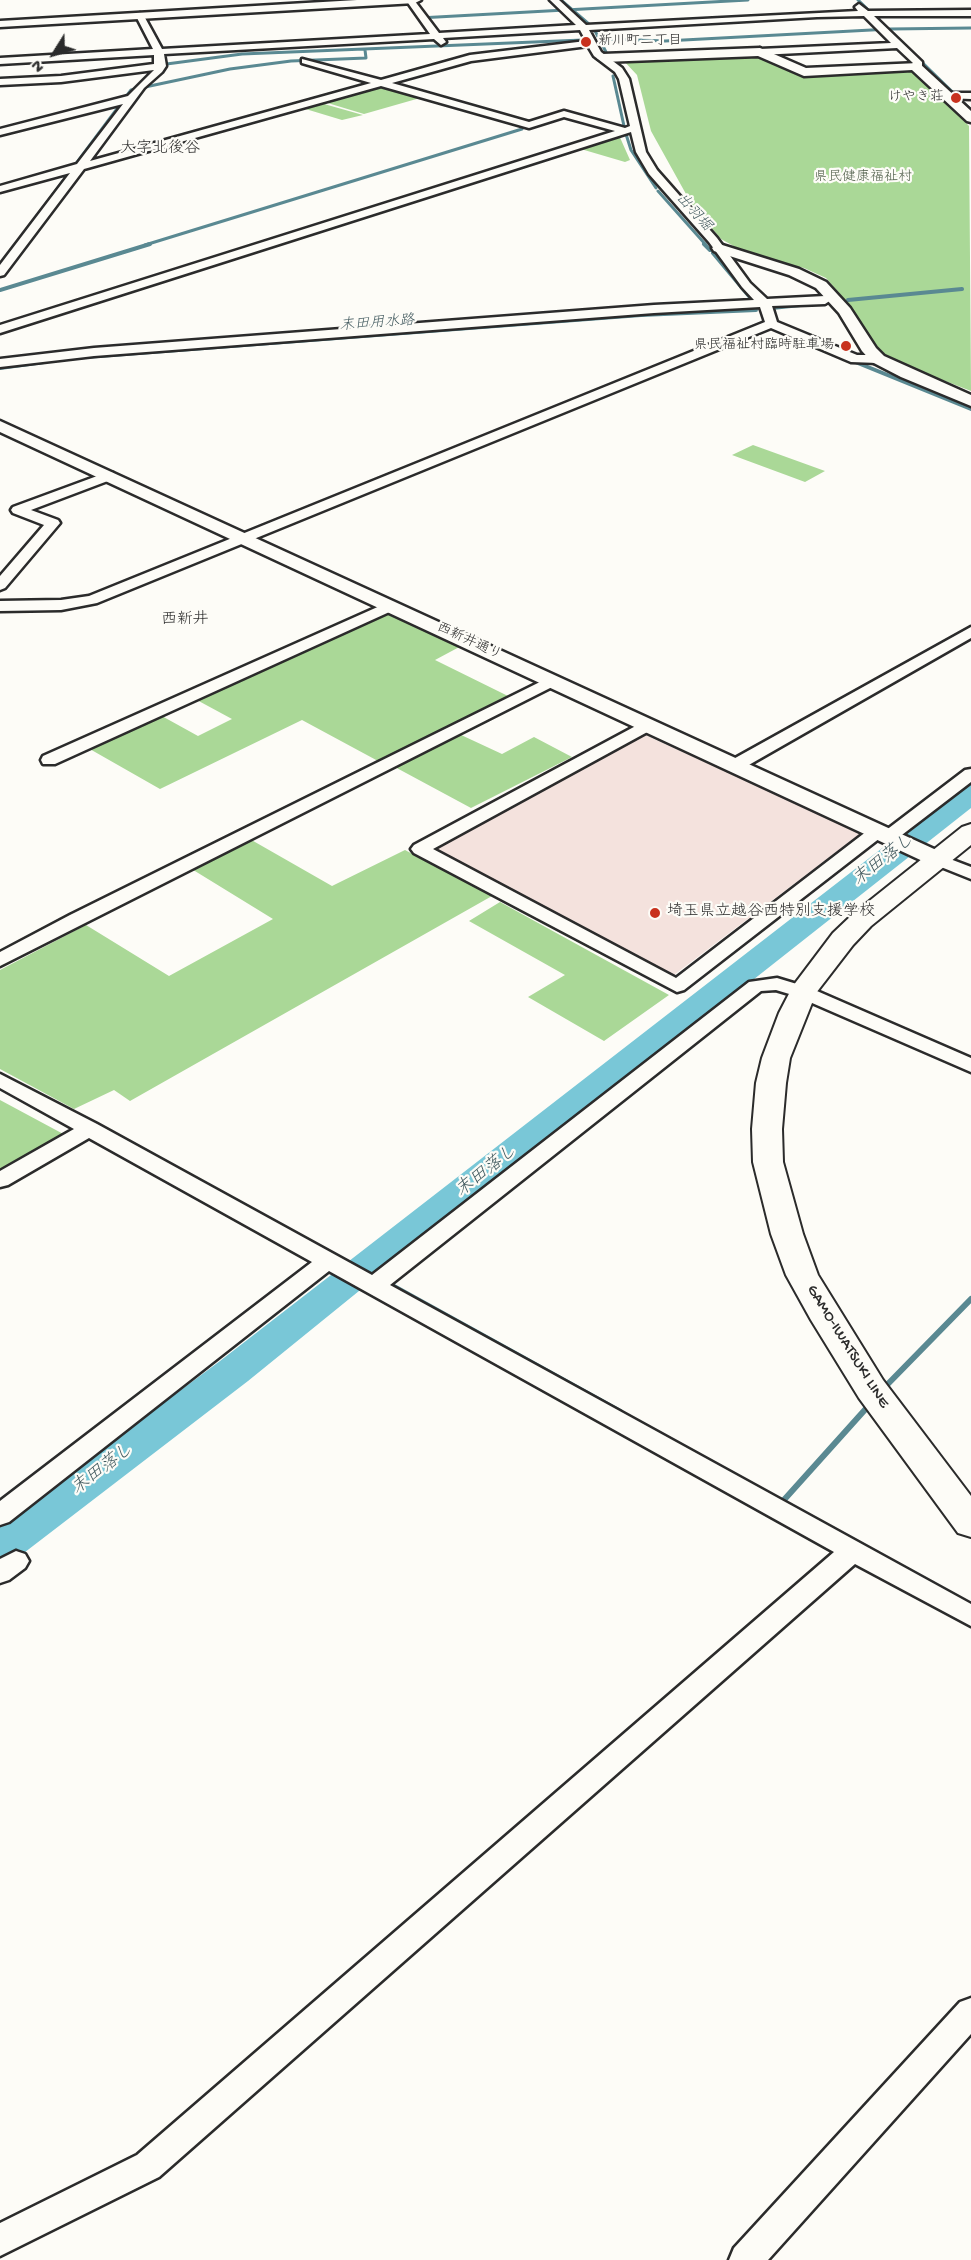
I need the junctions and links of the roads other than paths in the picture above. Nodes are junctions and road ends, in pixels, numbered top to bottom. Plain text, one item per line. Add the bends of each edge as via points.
1 (410, 0) edge
2 (415, 0) edge
3 (554, 0) edge
4 (567, 0) edge
5 (852, 0) edge
6 (865, 12) junction
7 (971, 13) edge
8 (140, 16) junction
9 (0, 24) edge
10 (583, 27) junction
11 (600, 29) junction
12 (436, 35) junction
13 (591, 43) junction
14 (899, 45) junction
15 (159, 52) junction
16 (760, 52) junction
17 (608, 55) junction
18 (470, 58) junction
19 (0, 61) edge
20 (305, 61) dead end
21 (161, 66) junction
22 (915, 66) junction
23 (0, 82) edge
24 (379, 83) junction
25 (948, 96) junction
26 (971, 96) edge
27 (133, 98) junction
28 (971, 118) edge
29 (628, 129) junction
30 (0, 132) edge
31 (79, 167) junction
32 (0, 189) edge
33 (719, 248) junction
34 (0, 273) edge
35 (825, 300) dead end
36 (843, 308) junction
37 (768, 313) junction
38 (0, 329) edge
39 (878, 359) junction
40 (0, 363) edge
41 (971, 400) edge
42 (0, 426) edge
43 (108, 476) junction
44 (244, 538) junction
45 (0, 585) edge
46 (0, 606) edge
47 (391, 606) junction
48 (971, 632) edge
49 (552, 681) junction
50 (645, 726) junction
51 (49, 760) dead end
52 (734, 766) junction
53 (971, 774) edge
54 (971, 832) edge
55 (882, 835) junction
56 (937, 859) junction
57 (971, 874) edge
58 (0, 960) edge
59 (803, 992) junction
60 (971, 1066) edge
61 (0, 1080) edge
62 (90, 1130) junction
63 (0, 1180) edge
64 (329, 1260) junction
65 (375, 1285) junction
66 (0, 1515) edge
67 (971, 1523) edge
68 (853, 1551) junction
69 (971, 1616) edge
70 (971, 2012) edge
71 (0, 2240) edge
72 (746, 2260) edge

1 - 2 street
1 - 8 street
1 - 12 street
3 - 10 street
4 - 11 street
5 - 6 street
6 - 7 street
6 - 11 street
6 - 14 street
8 - 9 street
8 - 15 street
10 - 11 street
10 - 12 street
10 - 13 street
12 - 15 street
12 - 18 street via 450,49
13 - 17 street via 595,51
13 - 18 street
14 - 16 street
14 - 22 street via 919,64
15 - 19 street
15 - 21 street
16 - 17 street
16 - 22 street via 804,72
17 - 29 street via 624,79
18 - 24 street
20 - 24 street
21 - 23 street via 61,79
21 - 27 street
22 - 25 street
24 - 29 street via 529,125 564,114
24 - 31 street
25 - 26 street
25 - 28 street
27 - 30 street
27 - 31 street
29 - 33 street via 653,172
29 - 38 street
31 - 32 street
31 - 34 street
33 - 36 street via 809,278
33 - 37 street
35 - 37 street
36 - 37 street
36 - 39 street
37 - 39 street via 855,359
37 - 40 street via 654,309 94,352
37 - 44 street
39 - 41 street
42 - 43 street, 西新井通り
43 - 44 street, 西新井通り
43 - 45 street via 18,510 53,523
44 - 46 street via 92,600
44 - 47 street, 西新井通り
47 - 49 street, 西新井通り
47 - 51 street
48 - 52 street
49 - 50 street, 西新井通り
49 - 58 street
50 - 52 street, 西新井通り
50 - 55 street via 420,849 677,986
52 - 55 street, 西新井通り
53 - 55 street
54 - 56 main road, GAMO-IWATSUKI LINE
55 - 56 street, 西新井通り
56 - 57 street
56 - 59 main road, GAMO-IWATSUKI LINE via 843,939
59 - 60 street
59 - 65 street via 777,984 756,986
59 - 67 main road, GAMO-IWATSUKI LINE via 776,1058 767,1130 768,1162 787,1234 802,1275 827,1320 871,1389
61 - 62 street
62 - 63 street
62 - 64 street
64 - 65 street
64 - 66 street
65 - 68 street
68 - 69 street
68 - 71 street via 148,2166
70 - 72 street

